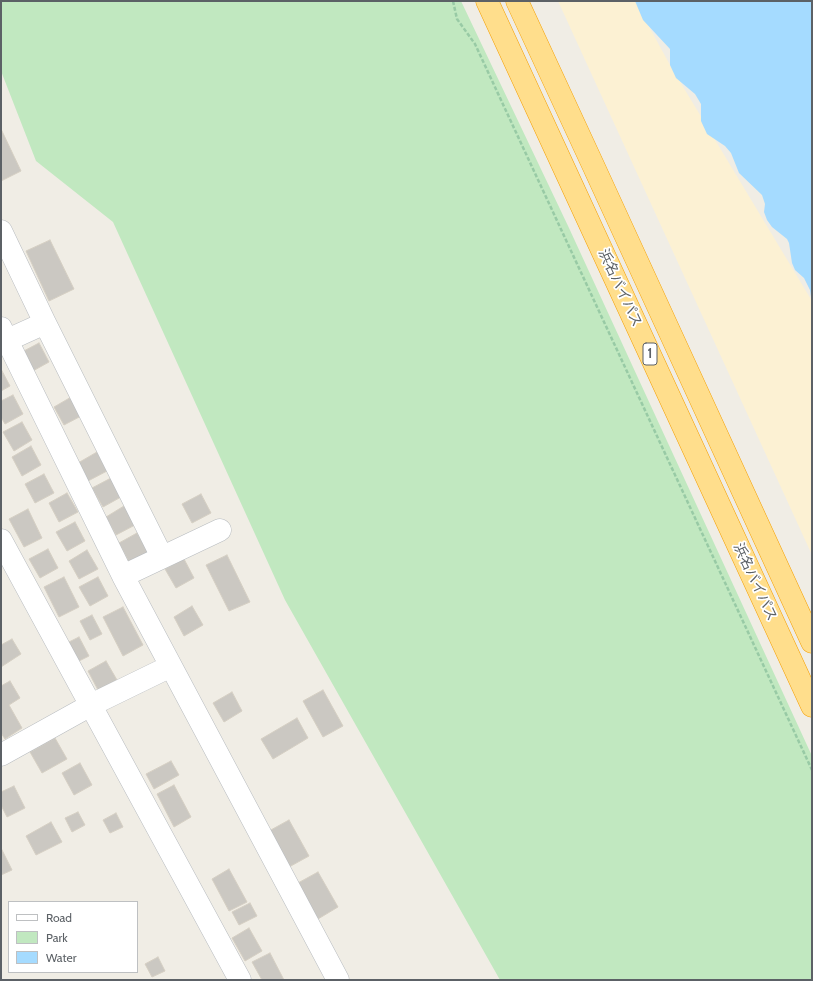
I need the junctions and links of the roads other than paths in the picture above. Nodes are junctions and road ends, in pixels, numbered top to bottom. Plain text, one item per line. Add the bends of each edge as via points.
1 (487, 1) edge
2 (517, 1) edge
3 (1, 231) edge
4 (45, 323) junction
5 (3, 337) edge
6 (220, 530) dead end
7 (1, 540) edge
8 (162, 557) junction
9 (123, 576) junction
10 (812, 642) edge
11 (171, 666) junction
12 (91, 706) junction
13 (812, 706) edge
14 (1, 755) edge
15 (240, 980) edge
16 (338, 980) edge

1 - 13 highway, 浜名バイパス / 1
2 - 10 highway, 浜名バイパス / 1
3 - 4 street
4 - 5 street
4 - 8 street
5 - 9 street
6 - 8 street
7 - 12 street
8 - 9 street
9 - 11 street
11 - 12 street
11 - 16 street
12 - 14 street
12 - 15 street

